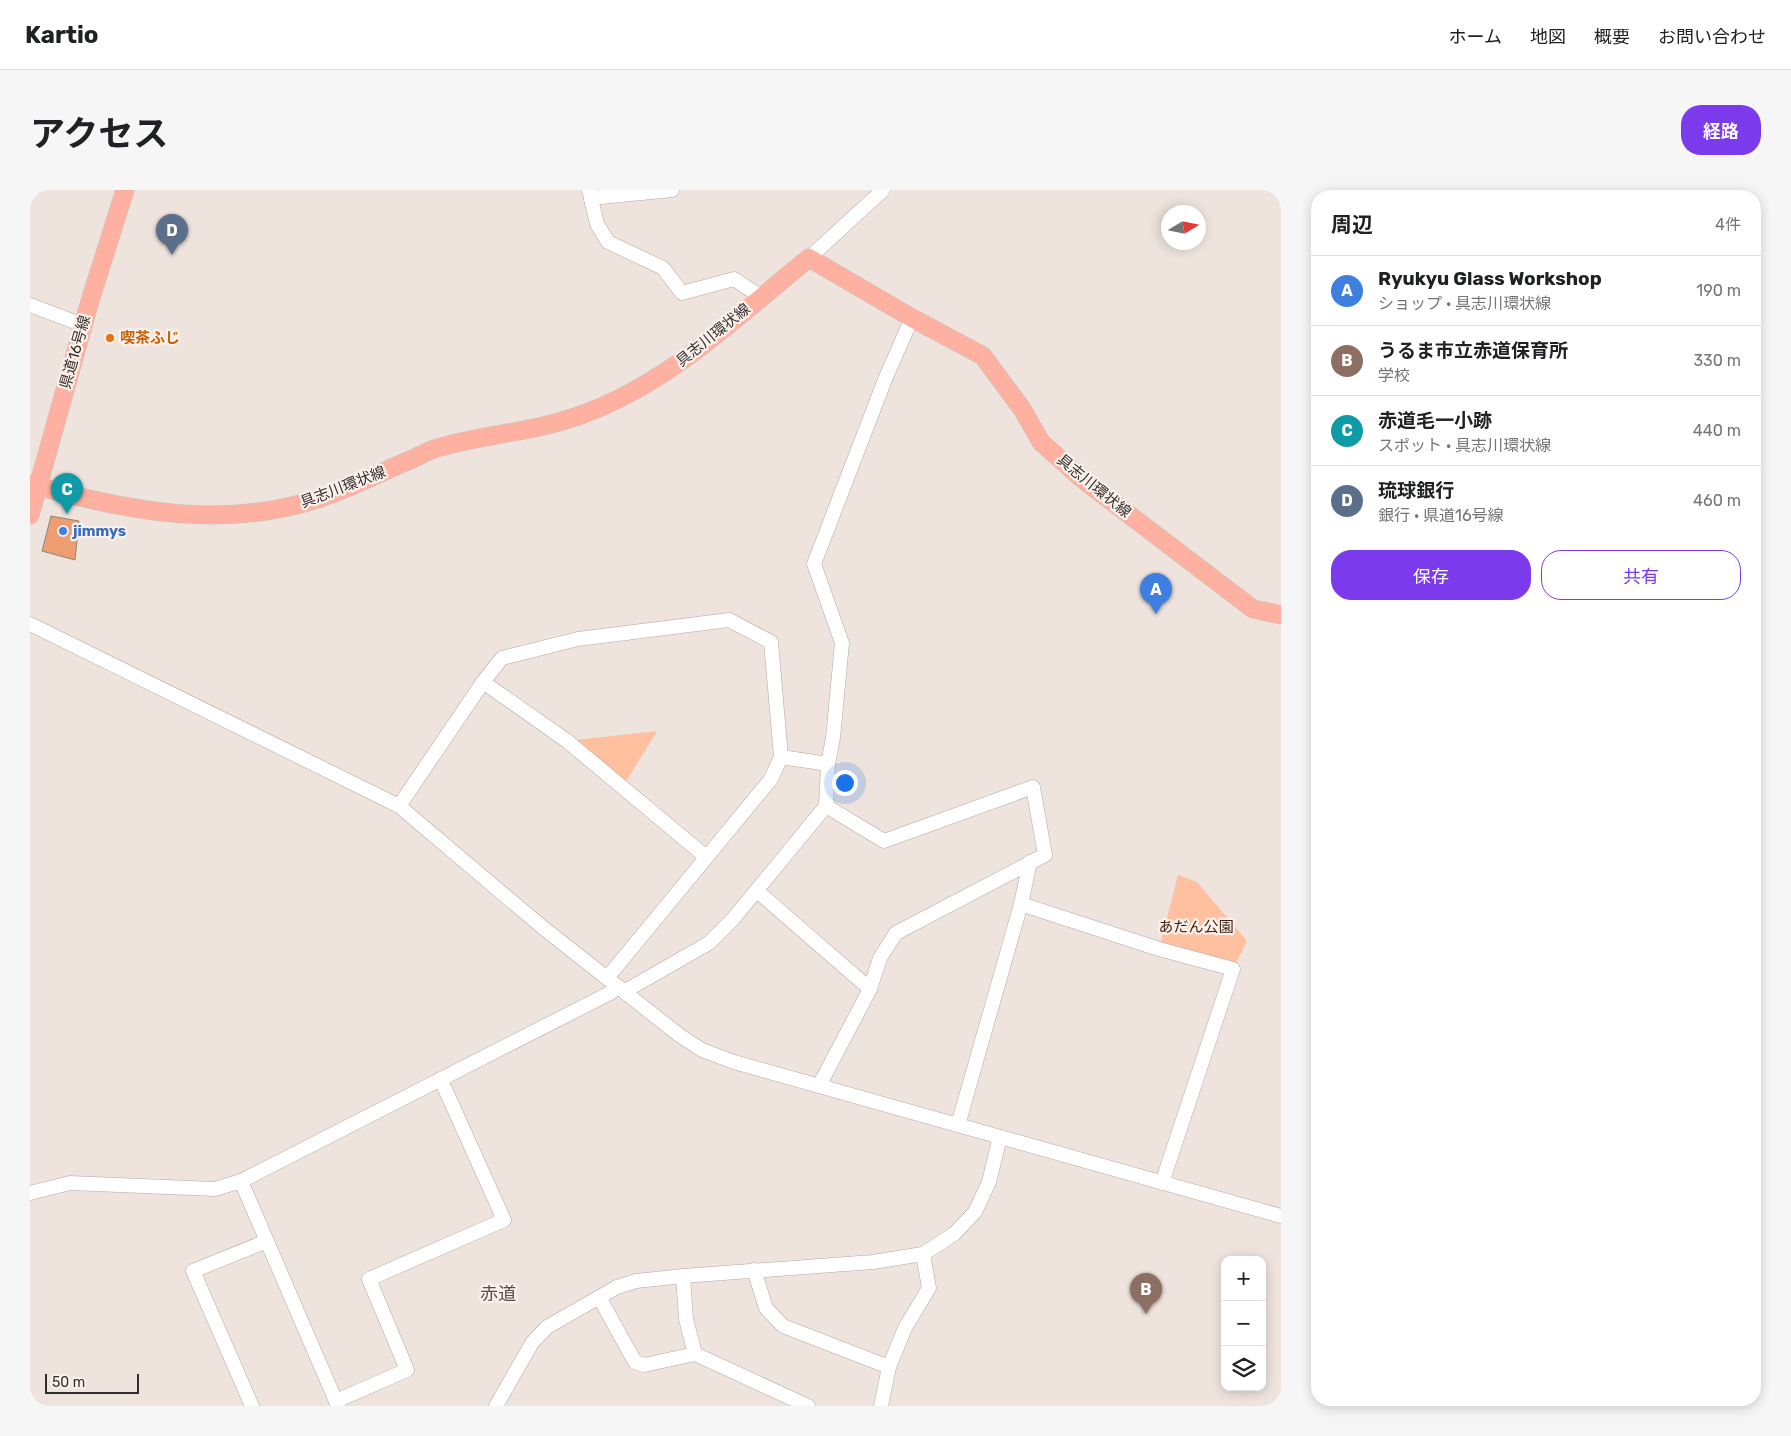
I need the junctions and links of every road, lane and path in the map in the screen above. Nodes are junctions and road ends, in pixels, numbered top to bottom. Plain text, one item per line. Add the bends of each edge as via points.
1 (125, 190) edge
2 (672, 190) edge
3 (883, 190) edge
4 (590, 194) edge
5 (809, 258) junction
6 (761, 297) junction
7 (30, 305) edge
8 (912, 318) junction
9 (83, 325) junction
10 (34, 485) edge
11 (30, 515) edge
12 (1281, 615) edge
13 (30, 624) edge
14 (482, 682) junction
15 (781, 757) junction
16 (828, 764) junction
17 (399, 806) junction
18 (826, 806) junction
19 (706, 856) junction
20 (1030, 862) junction
21 (756, 891) junction
22 (1021, 904) junction
23 (607, 978) junction
24 (622, 989) junction
25 (870, 989) junction
26 (441, 1080) junction
27 (819, 1086) junction
28 (958, 1125) junction
29 (1000, 1137) junction
30 (241, 1181) junction
31 (1162, 1182) junction
32 (30, 1193) edge
33 (1281, 1216) edge
34 (266, 1241) junction
35 (923, 1254) junction
36 (754, 1270) junction
37 (683, 1276) junction
38 (599, 1297) junction
39 (695, 1354) junction
40 (889, 1367) junction
41 (337, 1404) edge
42 (252, 1406) edge
43 (496, 1406) edge
44 (808, 1406) edge
45 (881, 1406) edge

1 - 9 main road, 県道16号線
2 - 4 street
3 - 5 street
4 - 6 street via 596,224 608,242 663,268 682,293 734,280
5 - 6 main road, 具志川環状線
5 - 8 main road, 具志川環状線
6 - 10 main road, 具志川環状線 via 663,374 610,403 556,424 440,447 324,497 300,504 244,514 149,511 111,505
7 - 9 street
8 - 12 main road, 具志川環状線 via 983,356 1042,442 1081,478 1253,609
8 - 16 street via 814,564 842,644
9 - 10 main road, 県道16号線
10 - 11 main road, 県道16号線
13 - 17 street
14 - 15 street via 502,658 578,638 728,620 771,642
14 - 17 street
14 - 19 street via 567,740
15 - 16 street
15 - 19 street via 771,779
16 - 18 street
17 - 23 street
18 - 20 street via 884,841 1034,786 1045,855
18 - 21 street
19 - 23 street
20 - 22 street
20 - 25 street via 896,932 880,958
21 - 24 street via 709,943
21 - 25 street
22 - 28 street
22 - 31 street via 1159,949 1233,969
23 - 24 street
24 - 26 street
24 - 27 street via 702,1050
25 - 27 street
26 - 30 street
26 - 41 street via 504,1220 369,1279 406,1370
27 - 28 street
28 - 29 street
29 - 31 street
29 - 35 street via 989,1182 975,1212 954,1234
30 - 32 street via 215,1189 70,1183
30 - 34 street
31 - 33 street
34 - 41 street
34 - 42 street via 193,1271
35 - 36 street via 872,1262
35 - 40 street via 929,1288 904,1328
36 - 37 street
36 - 40 street via 766,1308 783,1326
37 - 38 street via 636,1281
37 - 39 street via 686,1319
38 - 39 street via 635,1362 644,1365
38 - 43 street via 547,1327 532,1343
39 - 44 street
40 - 45 street

